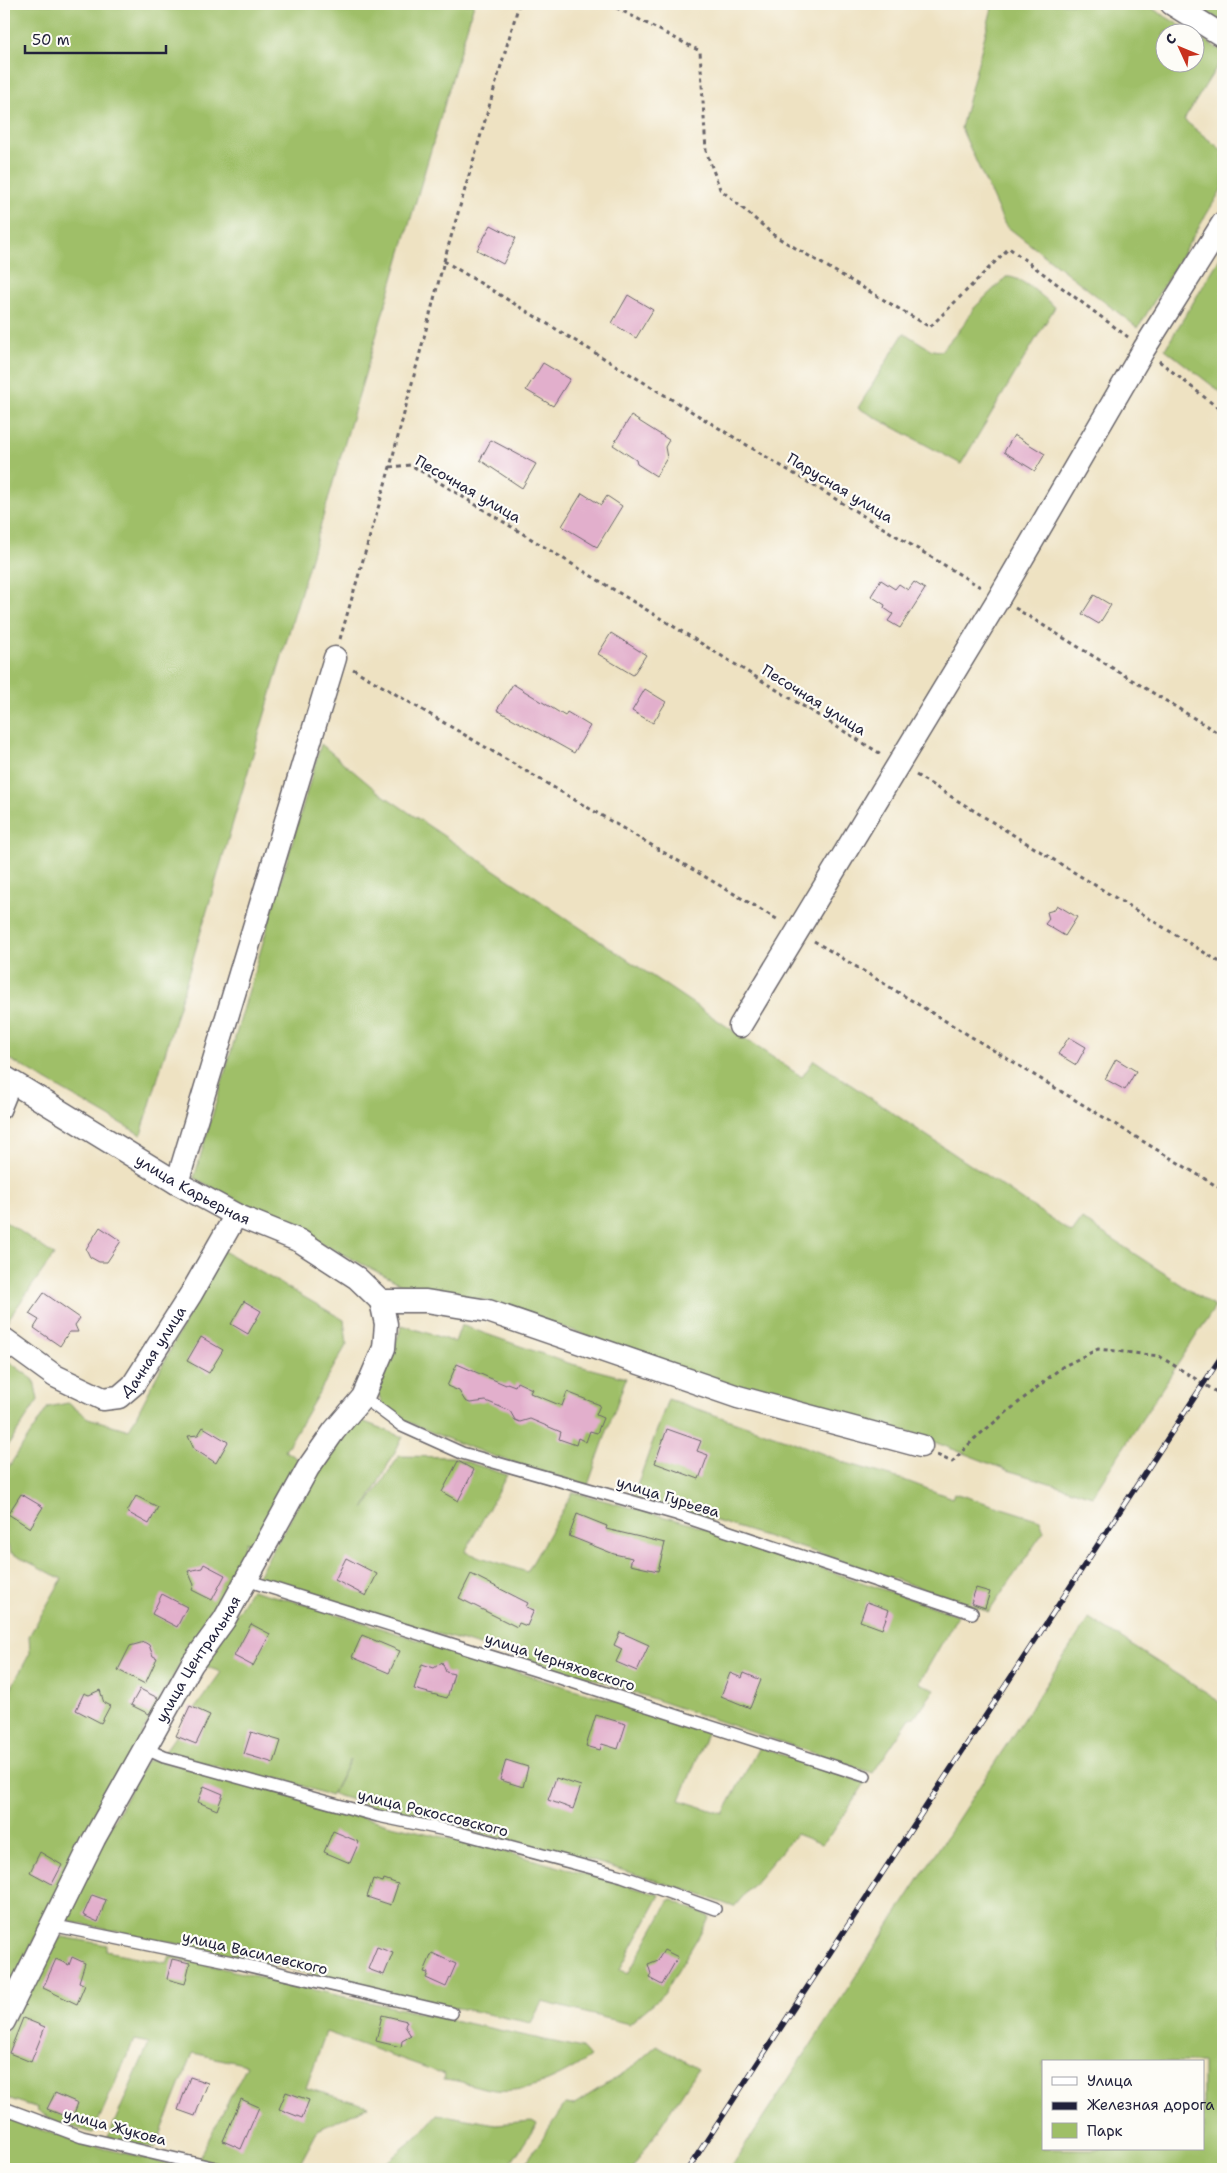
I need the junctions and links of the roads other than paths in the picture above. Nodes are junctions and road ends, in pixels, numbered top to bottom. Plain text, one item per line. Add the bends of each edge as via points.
1 (1172, 4) edge
2 (1223, 36) edge
3 (1223, 223) edge
4 (335, 658) road end
5 (740, 1026) dead end
6 (10, 1081) edge
7 (4, 1112) edge
8 (177, 1183) junction
9 (236, 1215) junction
10 (381, 1302) junction
11 (4, 1339) edge
12 (363, 1397) junction
13 (921, 1446) road end
14 (246, 1580) junction
15 (972, 1613) dead end
16 (144, 1748) junction
17 (865, 1776) dead end
18 (715, 1909) dead end
19 (51, 1925) junction
20 (452, 2013) dead end
21 (4, 2021) edge
22 (4, 2108) edge
23 (220, 2169) edge

1 - 2 street
3 - 5 street via 1144,349 999,598
4 - 8 street
6 - 7 lane
6 - 8 street, улица Карьерная
8 - 9 street, улица Карьерная
9 - 10 street, улица Карьерная via 300,1241 357,1278
9 - 11 street, Дачная улица via 186,1303 133,1385 119,1397 102,1400 54,1376
10 - 12 street, улица Центральная via 386,1324 384,1348
10 - 13 street via 426,1301 488,1311 738,1397
12 - 14 street, улица Центральная via 308,1468
12 - 15 lane, улица Гурьева via 402,1426 462,1453 685,1517
14 - 16 street, улица Центральная via 224,1620 192,1664
14 - 17 lane, улица Черняховского
16 - 18 lane, улица Рокоссовского via 164,1758 369,1813 460,1833 622,1876
16 - 19 street, улица Центральная
19 - 20 lane, улица Василевского via 232,1962
19 - 21 street, улица Центральная
22 - 23 lane, улица Жукова via 82,2137

